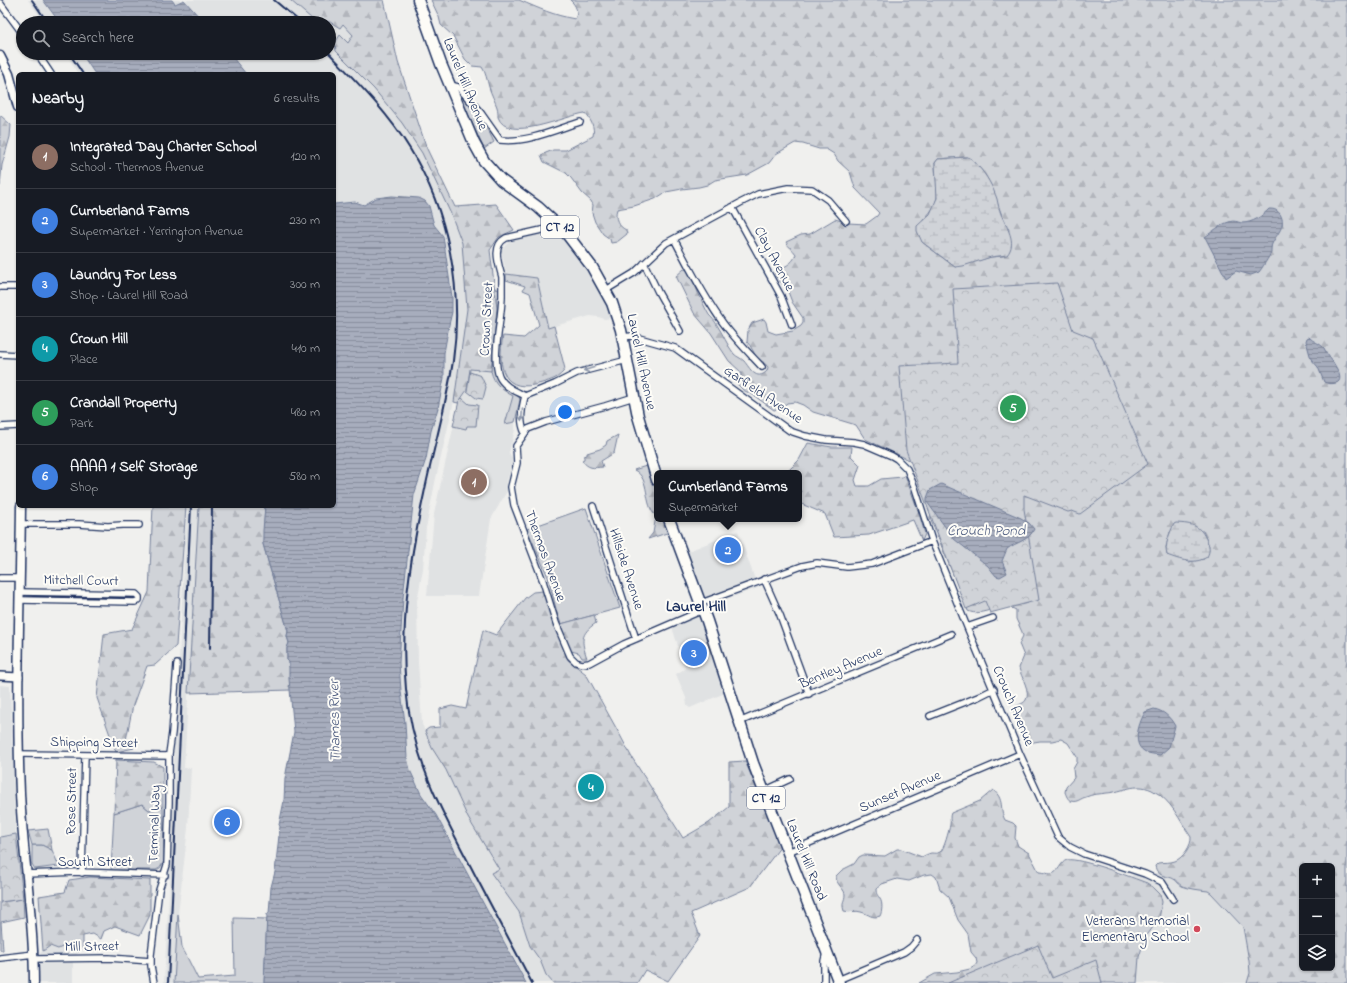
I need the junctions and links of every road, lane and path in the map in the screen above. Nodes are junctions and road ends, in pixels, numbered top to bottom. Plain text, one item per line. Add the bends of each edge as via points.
1 (418, 0) edge
2 (0, 3) edge
3 (16, 25) edge
4 (0, 56) edge
5 (42, 60) edge
6 (50, 72) edge
7 (450, 85) junction
8 (16, 100) edge
9 (580, 122) dead end
10 (732, 207) junction
11 (846, 221) dead end
12 (556, 224) junction
13 (674, 239) junction
14 (644, 264) junction
15 (0, 287) edge
16 (16, 287) edge
17 (606, 290) junction
18 (792, 325) dead end
19 (680, 331) dead end
20 (622, 337) junction
21 (0, 354) edge
22 (16, 355) edge
23 (627, 360) junction
24 (762, 367) dead end
25 (525, 396) junction
26 (634, 397) junction
27 (16, 426) edge
28 (0, 427) edge
29 (525, 434) junction
30 (897, 459) joint
31 (654, 470) edge
32 (593, 506) dead end
33 (21, 508) edge
34 (670, 522) edge
35 (21, 524) junction
36 (139, 525) dead end
37 (932, 541) junction
38 (0, 578) edge
39 (20, 578) junction
40 (764, 579) junction
41 (20, 596) junction
42 (139, 598) dead end
43 (702, 606) junction
44 (992, 618) dead end
45 (967, 627) junction
46 (951, 634) dead end
47 (636, 639) junction
48 (177, 664) dead end
49 (0, 676) edge
50 (19, 677) junction
51 (994, 689) junction
52 (809, 694) junction
53 (930, 716) dead end
54 (739, 722) junction
55 (19, 754) junction
56 (1020, 754) junction
57 (85, 755) junction
58 (169, 756) junction
59 (790, 779) dead end
60 (764, 791) junction
61 (788, 852) junction
62 (82, 873) junction
63 (26, 874) junction
64 (165, 875) junction
65 (1173, 899) dead end
66 (917, 940) dead end
67 (827, 951) junction
68 (34, 957) junction
69 (0, 958) edge
70 (150, 960) junction
71 (839, 982) edge
72 (34, 983) edge
73 (154, 983) edge
74 (824, 983) edge

1 - 7 highway, Laurel Hill Avenue / CT 12
2 - 3 street
4 - 8 main road via 9,74
5 - 6 street
7 - 9 street via 458,87 463,92 500,140 536,136
7 - 12 highway, Laurel Hill Avenue / CT 12 via 486,165
10 - 11 street via 762,193 788,188 809,188 828,200
10 - 13 street
10 - 18 street, Clay Avenue via 781,296
12 - 17 highway, Laurel Hill Avenue / CT 12 via 587,260
12 - 25 street, Crown Street via 546,229 506,238 497,248 502,280 497,346 498,370 506,385
13 - 14 street
13 - 24 street via 720,318
14 - 17 street
14 - 19 street
15 - 16 street
17 - 20 highway, Laurel Hill Avenue / CT 12 via 616,312
20 - 23 highway, Laurel Hill Avenue / CT 12
20 - 30 street, Garfield Avenue via 632,336 675,348 790,431 826,440 864,444
21 - 22 street
23 -> 25 street via 577,373
23 - 26 highway, Laurel Hill Avenue / CT 12
25 -> 29 street via 522,418
26 - 29 street via 534,426
26 - 31 highway, Laurel Hill Avenue / CT 12
27 - 28 street
29 - 47 street, Thermos Avenue via 516,446 518,460 511,484 512,498 570,656 578,663 586,664
30 - 37 street, Crouch Avenue via 907,469
32 - 47 street, Hillside Avenue
33 - 35 main road
34 - 43 highway, CT 12
35 - 36 street
35 - 39 main road
37 - 40 street, Thermos Avenue via 872,564 847,567 813,563
37 - 45 street, Crouch Avenue
38 - 39 street
39 - 41 main road
40 - 43 street, Thermos Avenue
40 - 52 street
41 - 42 street, Mitchell Court via 136,594
41 - 50 main road
43 - 47 street, Thermos Avenue
43 - 54 highway, Laurel Hill Road / CT 12
44 - 45 street
45 - 51 street, Crouch Avenue
46 - 52 street, Bentley Avenue
48 - 58 street, Terminal Way
49 - 50 street
50 - 55 main road
51 - 53 street
51 - 56 street, Crouch Avenue
52 - 54 street, Bentley Avenue
54 - 60 highway, Laurel Hill Road / CT 12
55 - 57 street, Shipping Street
55 - 63 main road
56 - 61 street, Sunset Avenue
56 - 65 street, Crouch Avenue via 1058,837 1084,854 1162,882
57 - 58 street, Shipping Street
57 - 62 street, Rose Street
58 - 64 street, Terminal Way
59 - 60 street
60 - 61 highway, Laurel Hill Road / CT 12
61 - 67 highway, Laurel Hill Road / CT 12
62 - 63 street, South Street
62 - 64 street, South Street
63 - 68 main road
64 - 70 street, Terminal Way via 158,893
66 - 71 street via 904,952
67 - 71 highway, Laurel Hill Road / CT 12
67 - 74 street via 824,961
68 - 69 street, Mill Street
68 - 70 street, Mill Street
68 - 72 main road
70 - 73 street, Terminal Way

